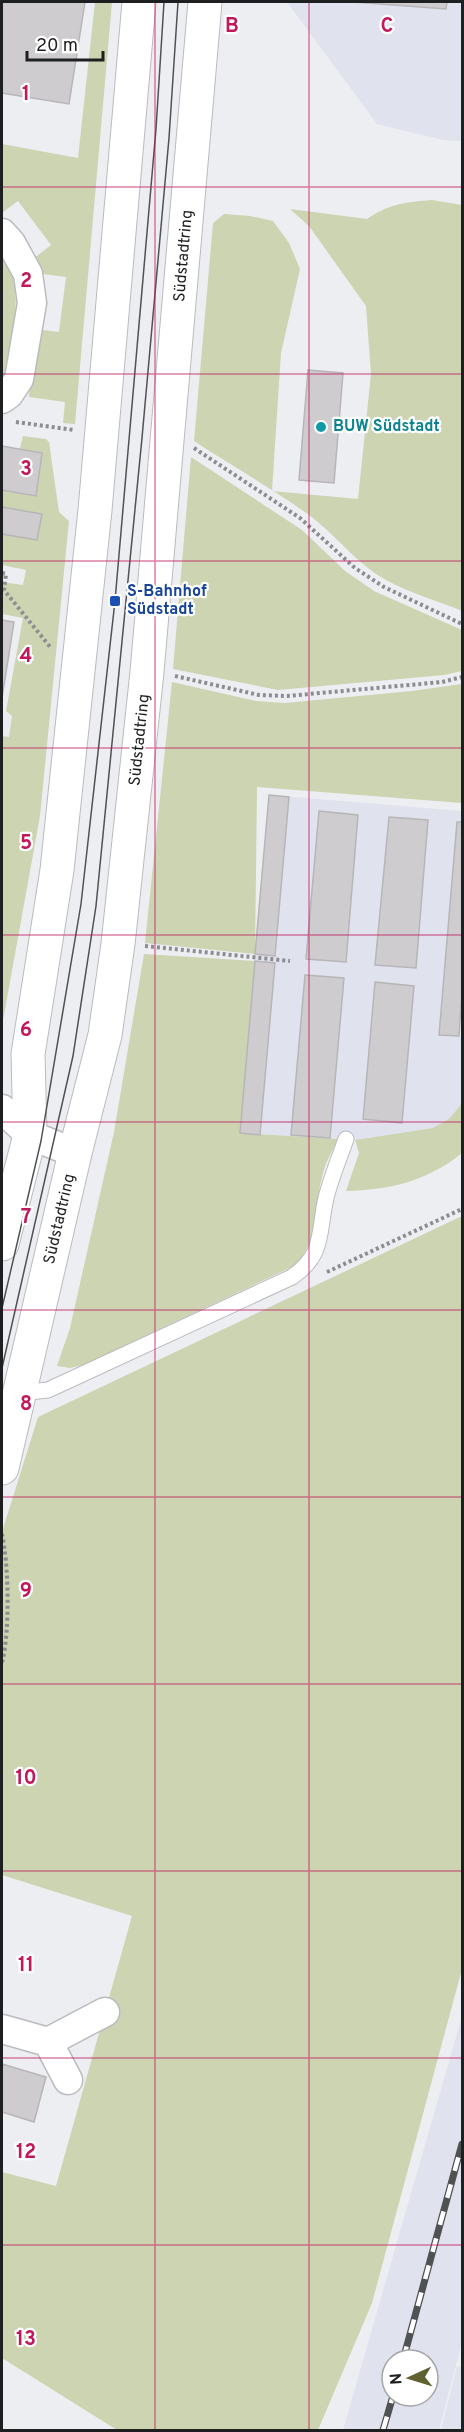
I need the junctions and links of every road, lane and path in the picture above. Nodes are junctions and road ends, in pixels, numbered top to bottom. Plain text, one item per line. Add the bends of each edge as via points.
1 (139, 2) edge
2 (205, 2) edge
3 (2, 233) edge
4 (7, 410) edge
5 (101, 434) junction
6 (168, 441) junction
7 (2, 573) edge
8 (462, 624) edge
9 (52, 648) dead end
10 (165, 674) dead end
11 (462, 677) edge
12 (118, 944) junction
13 (290, 961) dead end
14 (2, 1109) edge
15 (30, 1135) junction
16 (346, 1139) dead end
17 (75, 1153) junction
18 (2, 1244) edge
19 (19, 1393) junction
20 (2, 1468) edge
21 (2, 1534) edge
22 (2, 1663) edge
23 (105, 2012) dead end
24 (2, 2029) edge
25 (48, 2042) junction
26 (68, 2080) dead end

1 - 5 street
2 - 6 street, Südstadtring
3 - 4 street via 28,274 32,303 19,379 9,394
4 - 5 path via 22,424
5 - 15 street via 57,870 28,1054
6 - 8 path via 191,446 300,518 355,568 384,587
6 - 12 street, Südstadtring
7 - 9 path via 6,574 4,590
10 - 11 path via 259,694 288,696
12 - 13 path
12 - 17 street, Südstadtring via 105,1035
14 - 15 street
15 - 17 street
15 - 18 street
16 - 19 lane via 326,1198 318,1245 305,1268 48,1390
17 - 19 street, Südstadtring
19 - 20 street, Südstadtring
21 - 22 path via 6,1648
23 - 25 street
24 - 25 street
25 - 26 street

